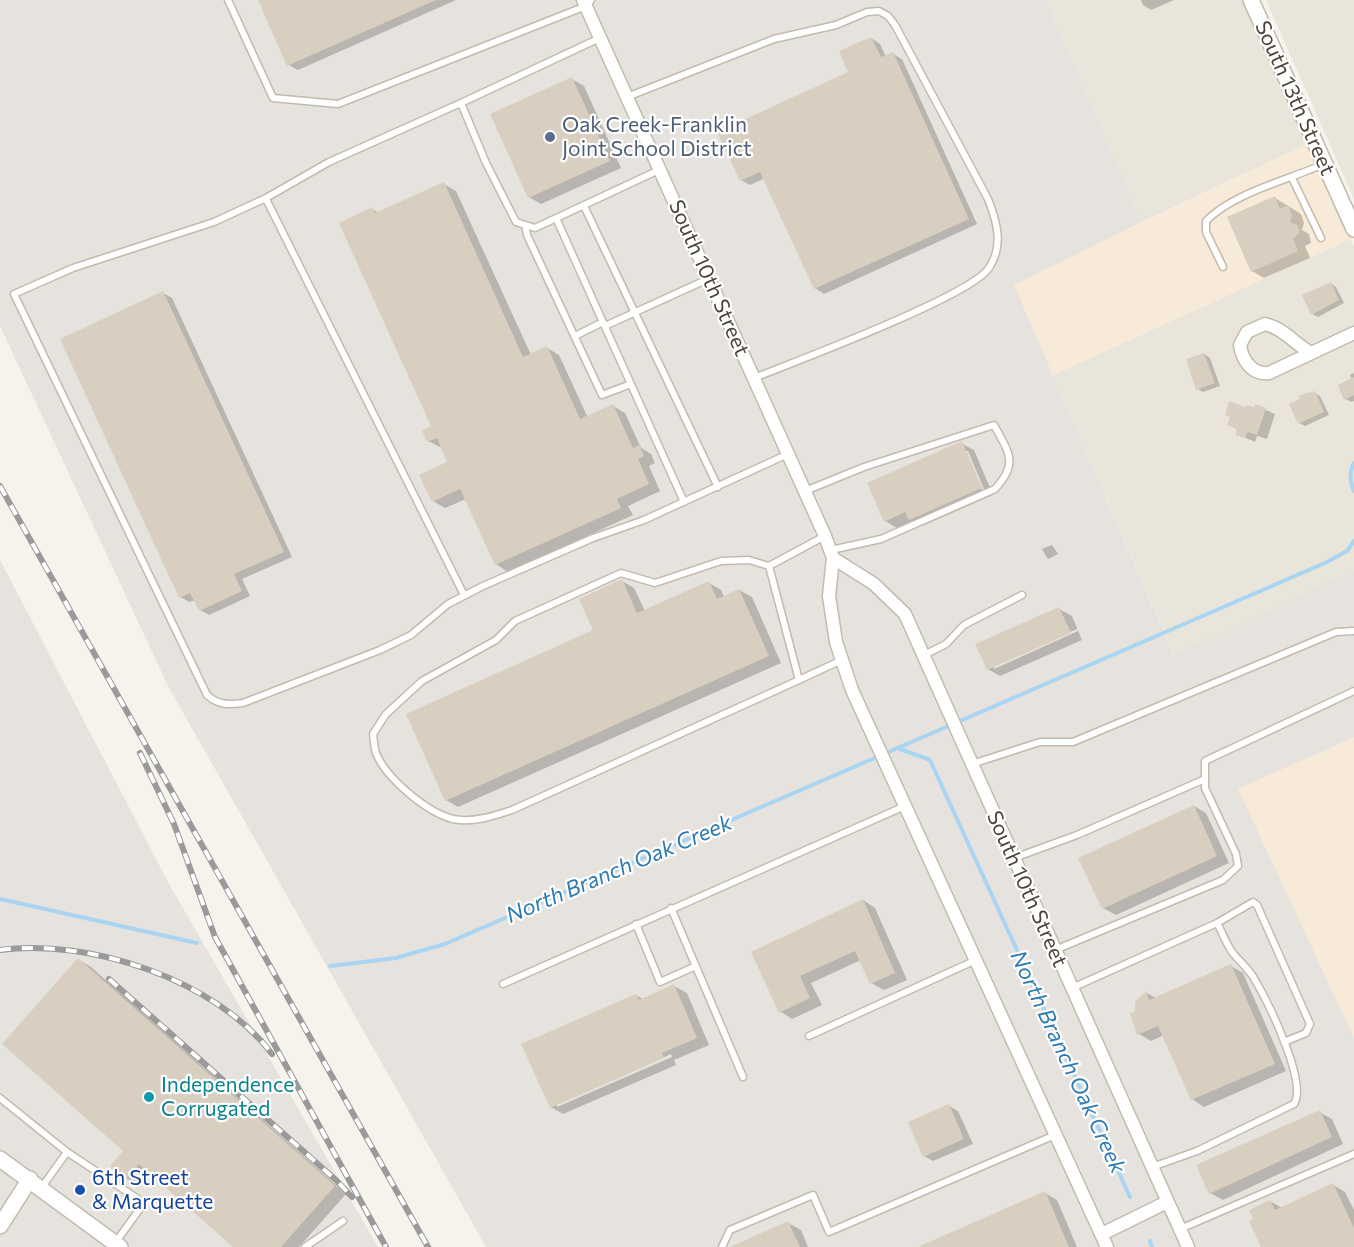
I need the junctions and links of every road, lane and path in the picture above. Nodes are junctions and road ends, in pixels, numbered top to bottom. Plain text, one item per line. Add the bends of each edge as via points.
1 (228, 0) edge
2 (1251, 0) edge
3 (587, 2) edge
4 (600, 38) junction
5 (627, 97) junction
6 (461, 103) junction
7 (1324, 164) junction
8 (660, 170) junction
9 (1292, 178) junction
10 (266, 199) junction
11 (584, 206) junction
12 (556, 218) junction
13 (525, 225) junction
14 (1354, 229) edge
15 (1321, 238) dead end
16 (1223, 267) dead end
17 (709, 279) junction
18 (635, 312) junction
19 (604, 324) junction
20 (1354, 333) edge
21 (575, 336) junction
22 (1311, 353) junction
23 (754, 378) junction
24 (631, 384) junction
25 (788, 454) junction
26 (718, 487) junction
27 (805, 491) junction
28 (684, 502) junction
29 (825, 536) junction
30 (832, 554) junction
31 (769, 566) junction
32 (464, 595) junction
33 (1023, 595) dead end
34 (1354, 631) edge
35 (923, 655) junction
36 (842, 660) junction
37 (799, 680) junction
38 (1354, 692) edge
39 (972, 765) junction
40 (1205, 779) junction
41 (906, 806) junction
42 (1013, 858) junction
43 (671, 908) junction
44 (1217, 923) junction
45 (636, 924) junction
46 (1055, 951) junction
47 (976, 960) junction
48 (696, 966) junction
49 (503, 984) dead end
50 (1072, 989) junction
51 (809, 1036) dead end
52 (1284, 1042) junction
53 (743, 1077) dead end
54 (0, 1098) edge
55 (1056, 1134) junction
56 (66, 1152) junction
57 (1354, 1154) edge
58 (0, 1159) edge
59 (1151, 1167) junction
60 (36, 1183) junction
61 (1167, 1202) junction
62 (343, 1221) dead end
63 (0, 1226) edge
64 (1179, 1229) junction
65 (1101, 1234) junction
66 (114, 1246) edge
67 (305, 1247) edge
68 (722, 1247) edge
69 (1107, 1247) edge
70 (1188, 1247) edge

1 - 3 lane via 273,98 338,104
2 - 7 street, South 13th Street
3 - 4 street, South 10th Street
4 - 5 street, South 10th Street
4 - 6 lane
5 - 8 street, South 10th Street
5 - 23 lane via 774,39 879,11 895,25 988,199 997,221 998,244 988,271 970,285 894,321
6 - 10 lane via 329,162
6 - 13 lane via 516,222
7 - 9 lane
7 - 14 street, South 13th Street
8 - 11 lane
8 - 17 street, South 10th Street
9 - 15 lane
9 - 16 lane via 1226,205 1206,221 1206,232
10 - 32 lane
10 - 32 lane via 214,222 73,268 14,294 207,695 228,705 267,696 411,635
11 - 12 lane
11 - 18 lane
12 - 13 lane via 535,228
12 - 19 lane
13 - 21 lane
17 - 18 lane
17 - 23 street, South 10th Street
18 - 19 lane
18 - 26 lane
19 - 21 lane
19 - 24 lane
20 - 22 street
21 - 24 lane via 602,395
22 - 22 street via 1265,324 1247,332 1240,345 1248,365 1263,374
23 - 25 street, South 10th Street
24 - 28 lane
25 - 26 lane
25 - 27 street, South 10th Street
26 - 28 lane
27 - 29 street, South 10th Street
27 - 30 lane via 864,467 994,425 1008,450 1011,464 995,489 881,539
28 - 32 lane
29 - 30 street, South 10th Street
29 - 31 lane
30 - 35 street, South 10th Street via 874,584 905,614
30 - 36 street, South 10th Street via 829,596
31 - 37 lane
31 - 37 lane via 749,560 721,561 656,583 621,573 543,606 515,621 496,640 422,681 386,714 373,734 376,753 401,787 428,807 453,819 485,819
33 - 35 lane via 964,625 946,644
34 - 39 lane via 1336,632 1073,742 1040,742
35 - 39 street, South 10th Street
36 - 37 lane
36 - 41 street, South 10th Street
38 - 40 lane via 1205,761
39 - 42 street, South 10th Street
40 - 42 lane via 1077,835
40 - 46 lane via 1205,788 1238,866 1222,880
41 - 43 lane
41 - 47 street, South 10th Street
42 - 46 street, South 10th Street
43 - 45 lane
43 - 48 lane
44 - 50 lane
44 - 52 lane via 1230,949 1254,978
44 - 52 lane via 1253,902 1257,905 1310,1024 1306,1033
45 - 48 lane via 660,982
45 - 49 lane
46 - 50 street, South 10th Street
47 - 51 lane
47 - 55 street, South 10th Street
48 - 53 lane
50 - 59 street, South 10th Street
52 - 59 lane via 1293,1064 1297,1099 1294,1104 1197,1151
54 - 56 lane
55 - 65 street, South 10th Street
55 - 68 lane via 830,1232 813,1195 730,1230
56 - 60 lane
56 - 66 lane via 138,1198 139,1210
57 - 64 lane
58 - 60 street
59 - 61 street, South 10th Street
60 - 63 street
60 - 66 street
61 - 64 street, South 10th Street
61 - 65 street
62 - 67 lane
64 - 70 street, South 10th Street
65 - 69 street, South 10th Street

